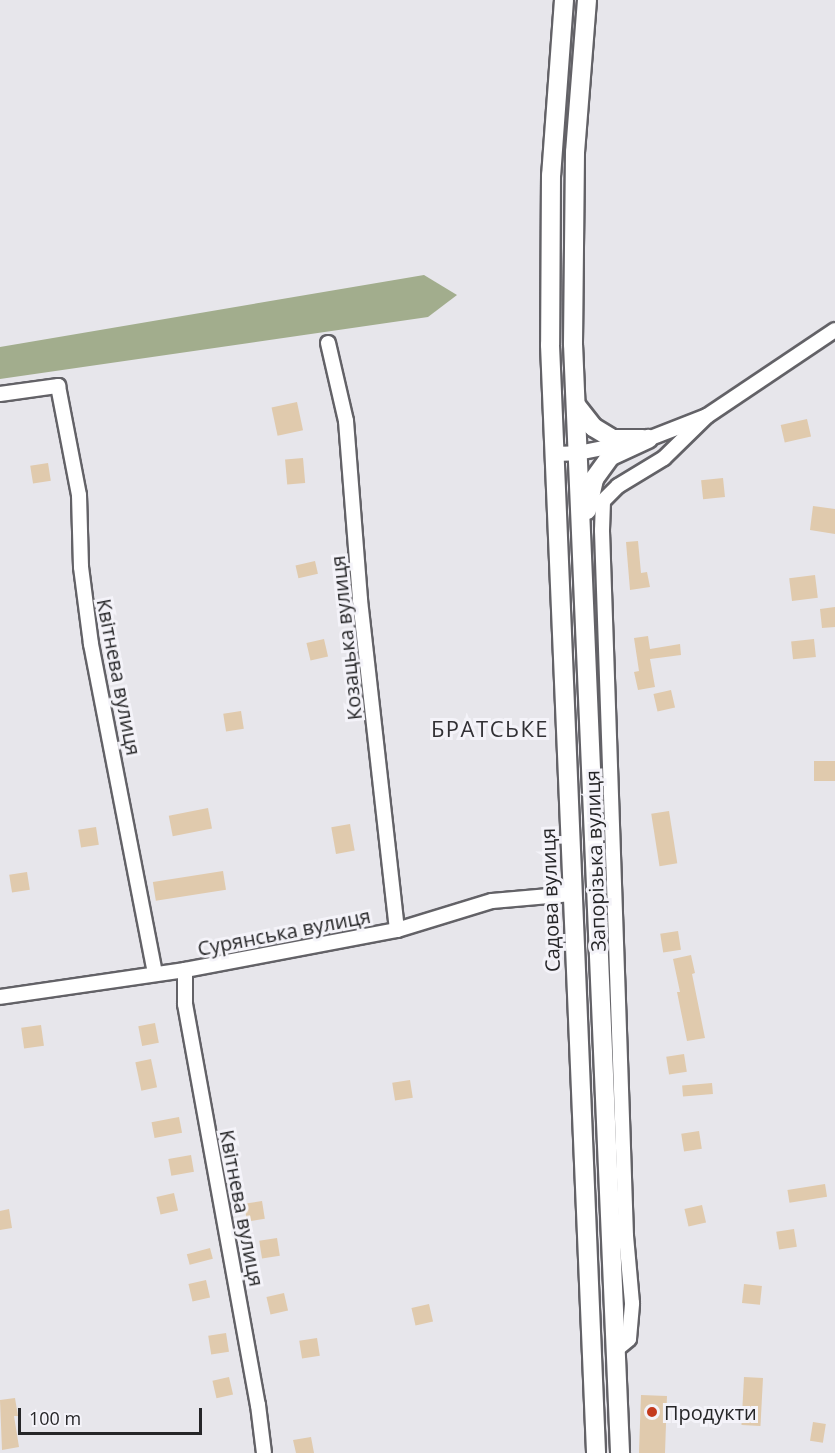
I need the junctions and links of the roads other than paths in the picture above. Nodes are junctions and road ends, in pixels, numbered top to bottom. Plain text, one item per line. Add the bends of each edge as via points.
1 (564, 0) edge
2 (586, 0) edge
3 (835, 330) edge
4 (328, 343) dead end
5 (0, 394) edge
6 (576, 405) junction
7 (707, 416) junction
8 (648, 439) junction
9 (578, 448) junction
10 (554, 454) junction
11 (582, 534) junction
12 (572, 894) junction
13 (397, 930) junction
14 (185, 970) junction
15 (155, 973) junction
16 (0, 997) edge
17 (615, 1350) junction
18 (264, 1453) edge
19 (596, 1453) edge
20 (620, 1453) edge

1 - 10 main road, Садова вулиця via 551,175
2 - 6 main road via 575,152
3 - 7 street
4 - 13 street, Козацька вулиця via 346,421 360,600
5 - 15 street, Квітнева вулиця via 57,386 79,495 81,567 90,644
6 - 8 main road via 593,427 613,439
6 - 9 main road
7 - 8 street
7 - 17 street, Запорізька вулиця via 664,458 618,486 603,501 626,1224 632,1304 629,1339
8 - 9 street
8 - 11 main road via 611,456 594,479
9 - 10 street
9 - 11 main road
10 - 12 main road, Садова вулиця
11 - 17 main road
12 - 13 street, Сурянська вулиця via 492,901
12 - 19 main road, Садова вулиця
13 - 14 street, Сурянська вулиця
14 - 15 street, Сурянська вулиця
14 - 18 street, Квітнева вулиця via 185,1004
15 - 16 street, Сурянська вулиця
17 - 20 main road

